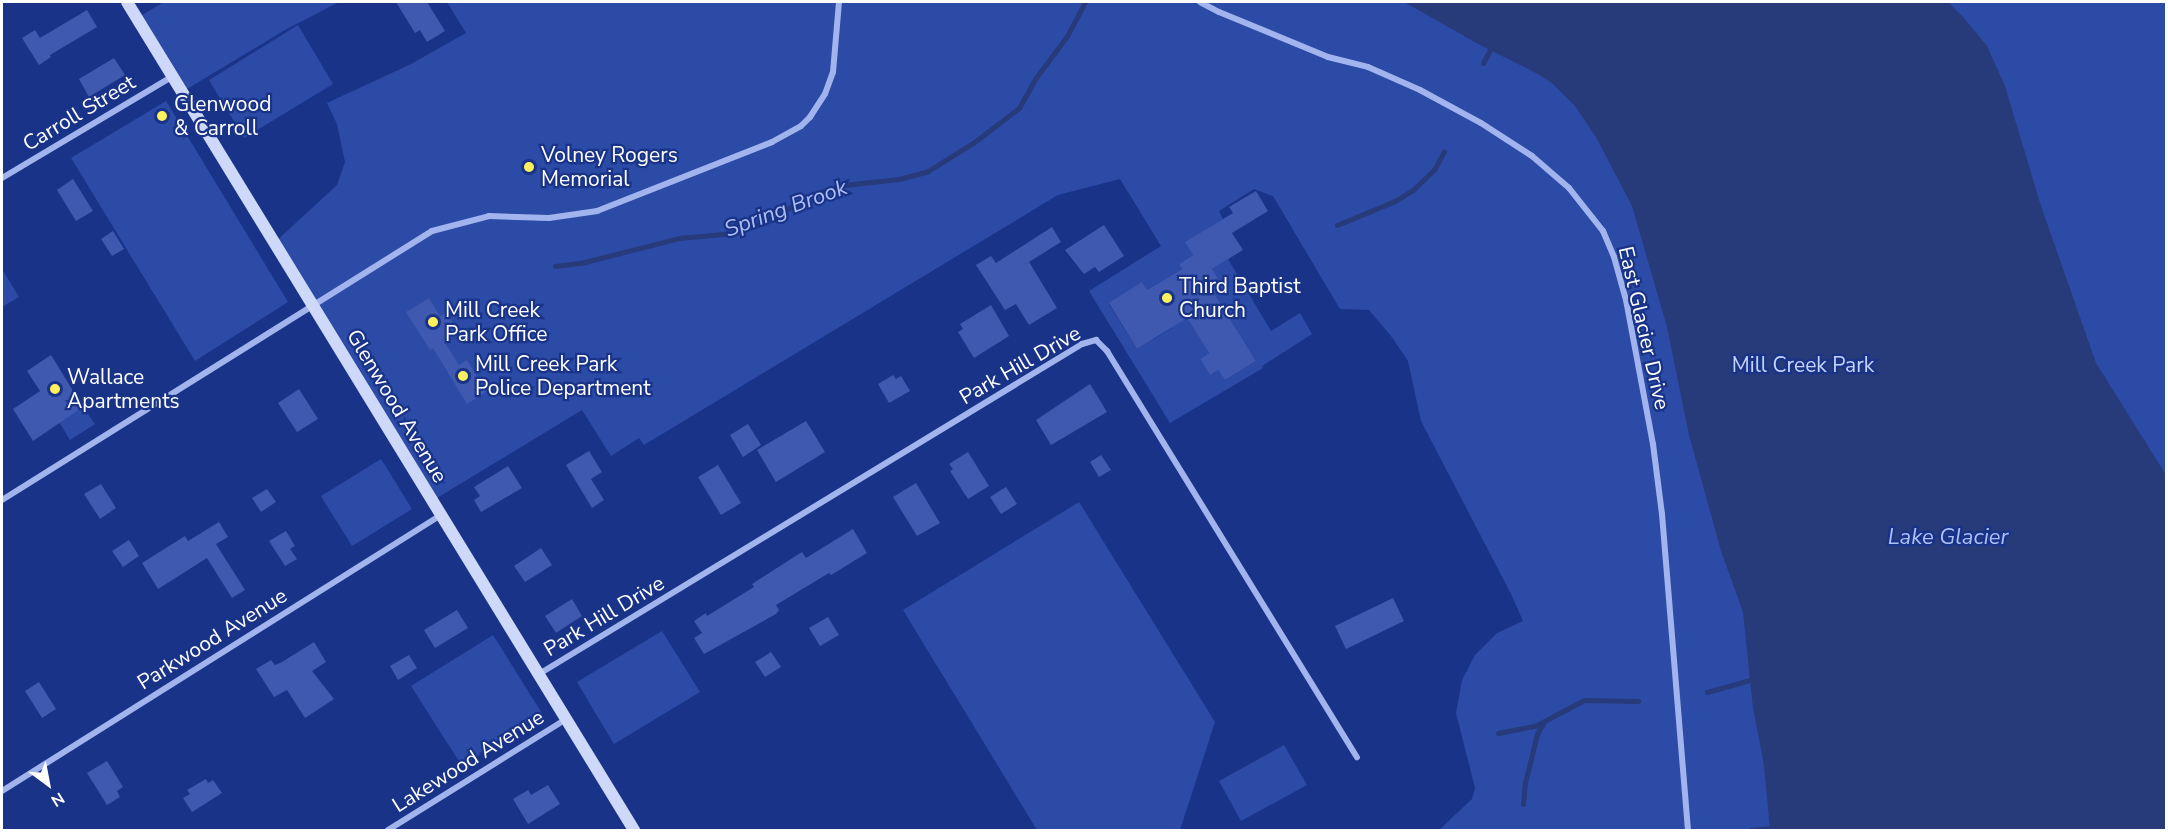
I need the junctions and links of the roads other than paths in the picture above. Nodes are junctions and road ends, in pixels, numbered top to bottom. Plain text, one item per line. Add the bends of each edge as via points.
1 (127, 2) edge
2 (839, 2) edge
3 (1200, 2) edge
4 (173, 76) junction
5 (2, 178) edge
6 (312, 304) junction
7 (2, 500) edge
8 (441, 515) junction
9 (539, 674) junction
10 (566, 719) junction
11 (1357, 758) dead end
12 (2, 791) edge
13 (388, 831) edge
14 (634, 831) edge
15 (1688, 831) edge

1 - 4 main road, Glenwood Avenue
2 - 6 street via 833,72 825,94 801,126 772,142 597,211 549,218 489,216 432,231
3 - 15 street, East Glacier Drive via 1328,57 1368,67 1481,123 1532,156 1569,188 1603,231 1626,300 1653,444
4 - 5 street, Carroll Street
4 - 6 main road, Glenwood Avenue
6 - 7 street
6 - 8 main road, Glenwood Avenue
8 - 9 main road, Glenwood Avenue
8 - 12 street, Parkwood Avenue
9 - 10 main road, Glenwood Avenue
9 - 11 street, Park Hill Drive via 1082,344 1096,340 1107,351
10 - 13 street, Lakewood Avenue
10 - 14 main road, Glenwood Avenue

